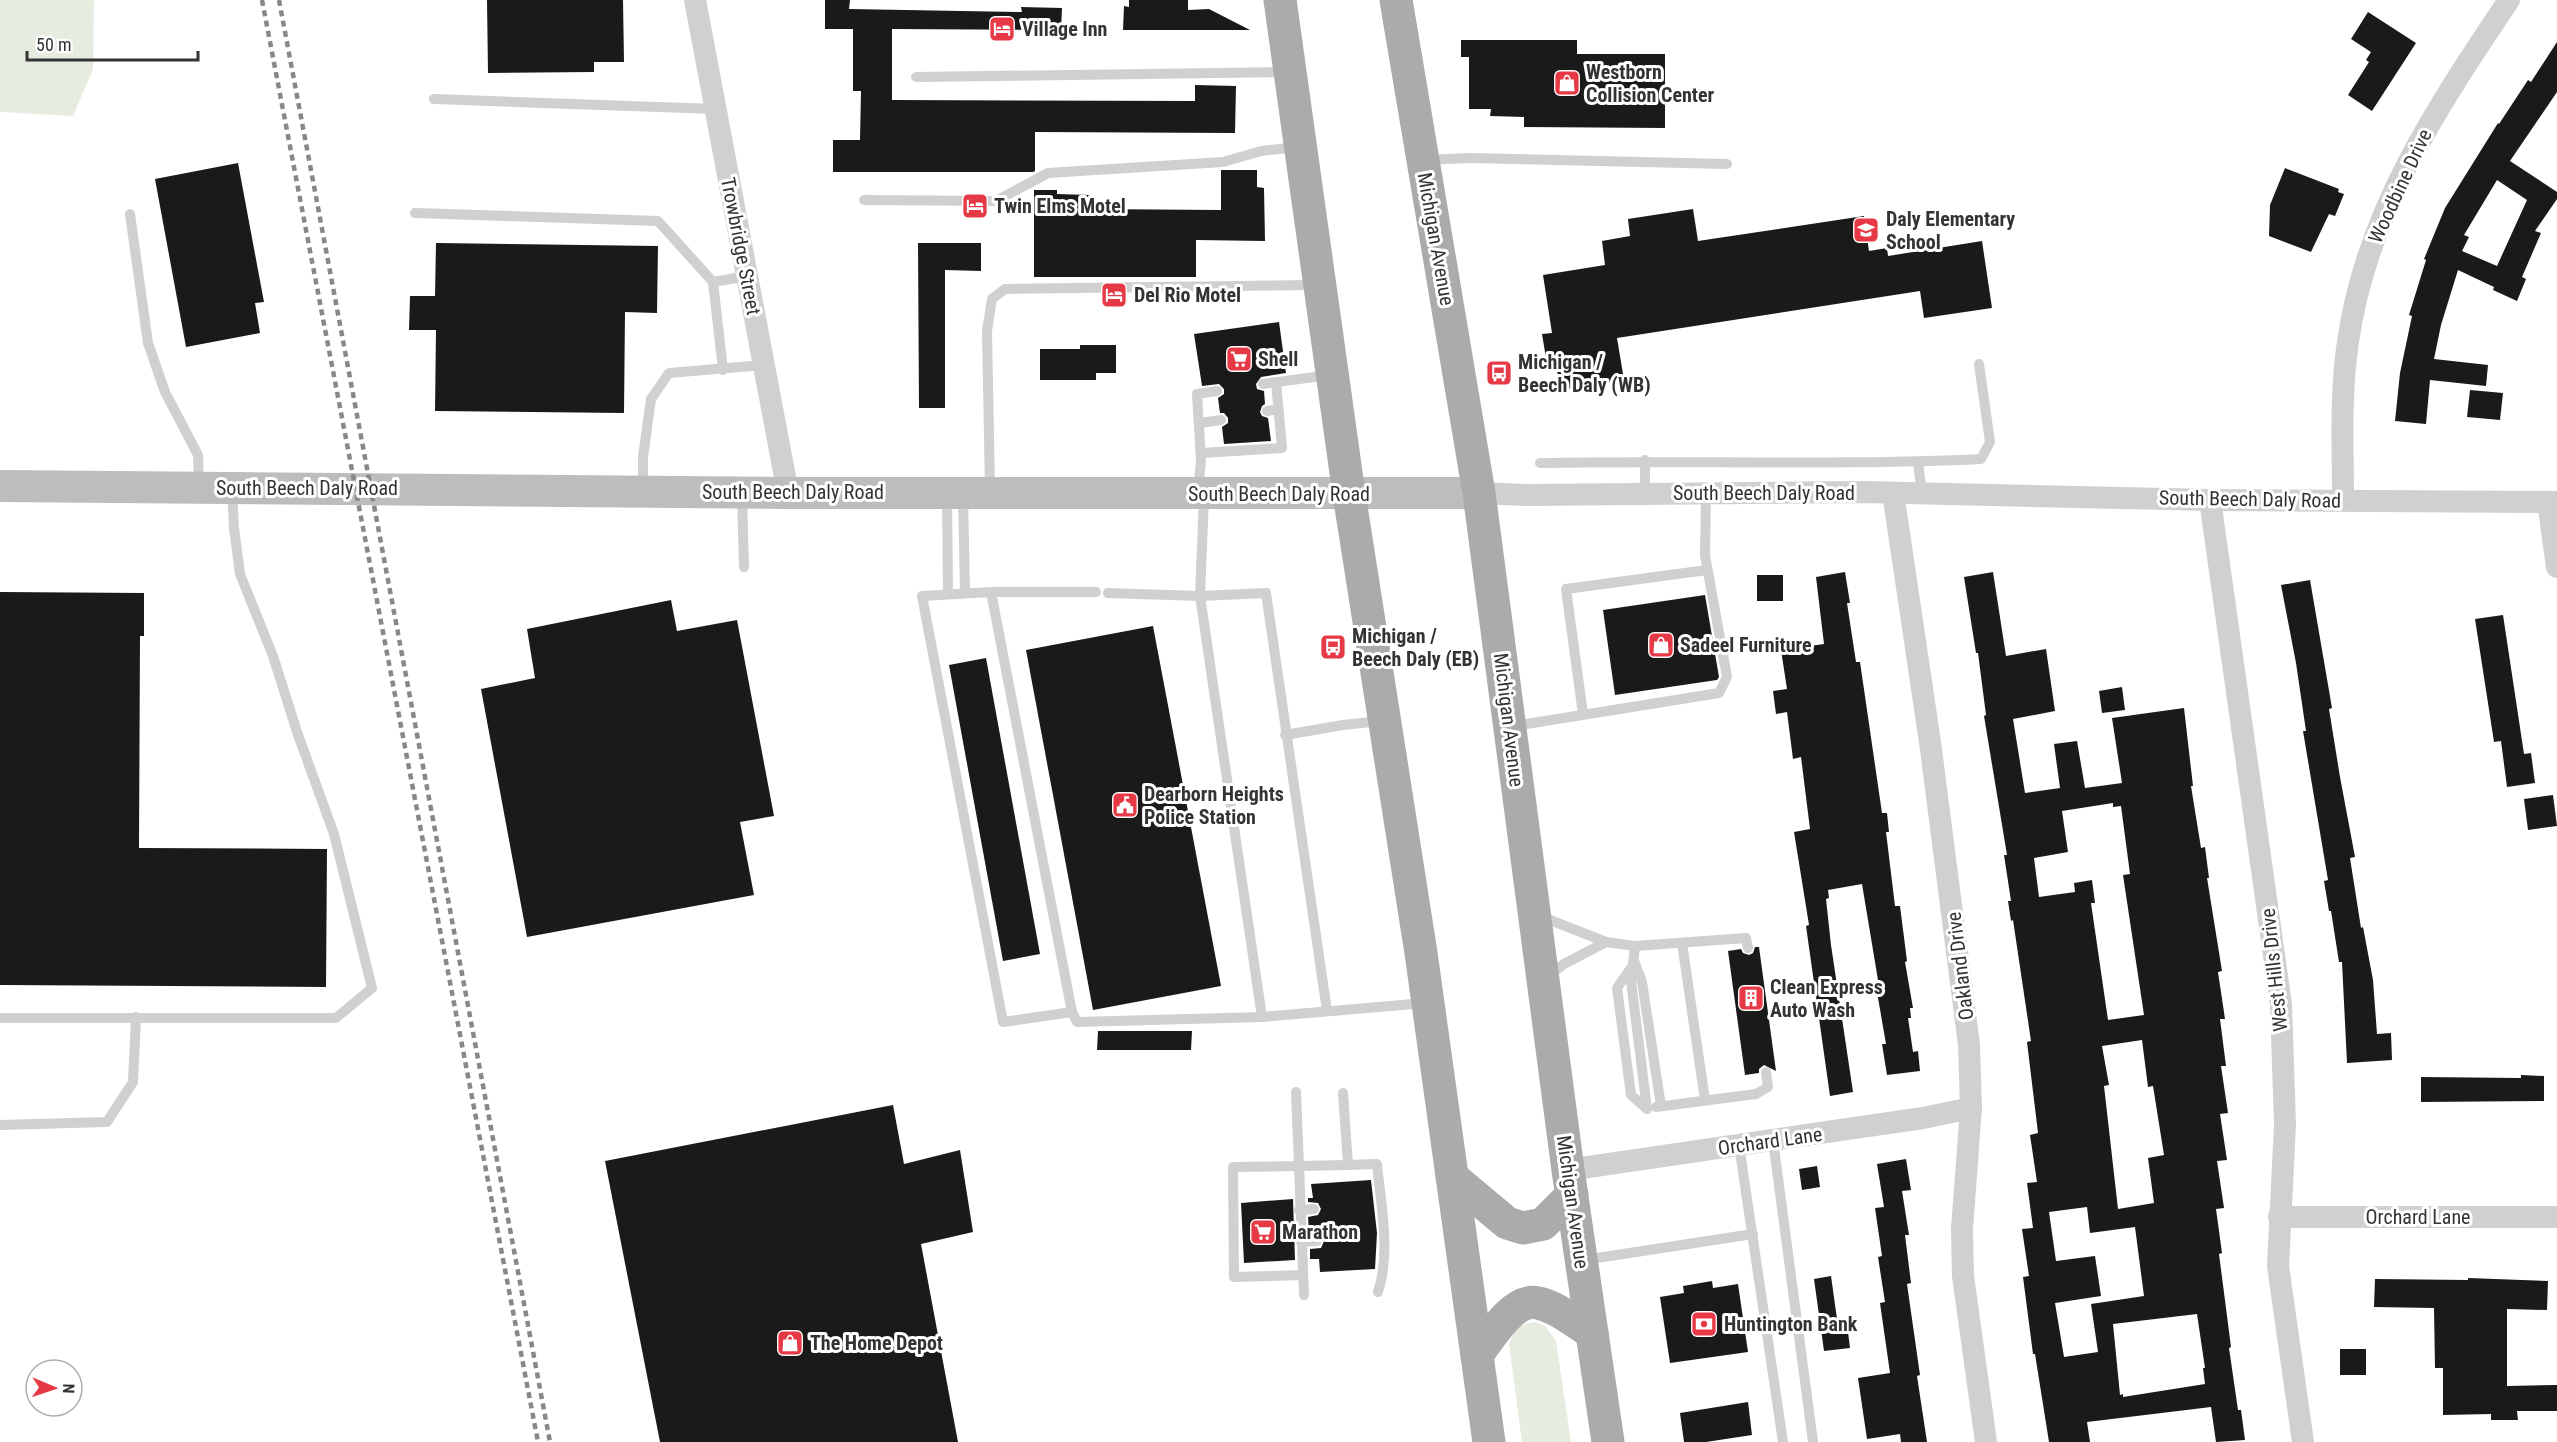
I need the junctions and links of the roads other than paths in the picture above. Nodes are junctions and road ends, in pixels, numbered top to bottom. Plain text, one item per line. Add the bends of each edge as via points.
1 (694, 0) edge
2 (1280, 0) edge
3 (1396, 0) edge
4 (2509, 0) edge
5 (1290, 72) junction
6 (916, 77) dead end
7 (434, 99) dead end
8 (715, 109) junction
9 (1300, 147) junction
10 (1423, 160) junction
11 (1727, 164) dead end
12 (864, 200) dead end
13 (415, 213) dead end
14 (130, 214) dead end
15 (747, 276) junction
16 (713, 282) junction
17 (1319, 285) junction
18 (1979, 364) dead end
19 (764, 365) junction
20 (723, 370) junction
21 (1332, 374) junction
22 (1276, 382) junction
23 (1263, 384) dead end
24 (1216, 391) dead end
25 (1278, 409) junction
26 (1267, 411) dead end
27 (1221, 420) dead end
28 (1200, 423) junction
29 (1201, 453) junction
30 (1645, 460) junction
31 (1918, 462) junction
32 (1540, 463) dead end
33 (0, 486) edge
34 (199, 488) junction
35 (232, 488) junction
36 (643, 491) junction
37 (742, 492) junction
38 (788, 492) junction
39 (966, 493) junction
40 (1645, 493) junction
41 (1893, 493) junction
42 (1201, 494) junction
43 (1349, 494) junction
44 (1479, 494) junction
45 (1706, 494) junction
46 (1922, 494) junction
47 (2210, 500) junction
48 (2343, 500) junction
49 (2552, 502) edge
50 (744, 567) dead end
51 (2557, 567) edge
52 (1707, 570) junction
53 (966, 592) junction
54 (991, 592) junction
55 (1096, 592) dead end
56 (1108, 593) dead end
57 (948, 594) junction
58 (1200, 596) junction
59 (1583, 714) junction
60 (1385, 721) junction
61 (1510, 726) junction
62 (1285, 735) junction
63 (1534, 913) junction
64 (1606, 942) junction
65 (1682, 943) junction
66 (1635, 946) junction
67 (1748, 948) dead end
68 (1635, 962) junction
69 (1543, 980) junction
70 (1428, 1003) junction
71 (1327, 1011) junction
72 (1072, 1012) junction
73 (136, 1017) junction
74 (1262, 1017) junction
75 (0, 1018) edge
76 (1766, 1072) dead end
77 (1296, 1092) dead end
78 (1343, 1093) dead end
79 (1705, 1100) junction
80 (1661, 1106) junction
81 (1971, 1108) junction
82 (0, 1125) edge
83 (1773, 1140) junction
84 (1739, 1145) junction
85 (1299, 1166) junction
86 (1348, 1166) junction
87 (1452, 1177) junction
88 (1570, 1183) junction
89 (1314, 1209) dead end
90 (1299, 1210) junction
91 (2279, 1217) junction
92 (2557, 1217) edge
93 (1753, 1234) junction
94 (1317, 1240) dead end
95 (1301, 1242) junction
96 (1582, 1261) junction
97 (1303, 1275) junction
98 (1378, 1292) dead end
99 (1304, 1295) dead end
100 (1592, 1332) junction
101 (1477, 1355) junction
102 (1489, 1442) edge
103 (1608, 1442) edge
104 (1783, 1442) edge
105 (1813, 1442) edge
106 (1986, 1442) edge
107 (2303, 1442) edge

1 - 8 street, Trowbridge Street
2 - 5 main road
3 - 10 main road, Michigan Avenue
4 - 48 street, Woodbine Drive via 2442,100 2379,222 2360,280 2348,341 2342,402
5 - 6 lane
5 - 9 main road
7 - 8 lane
8 - 15 street, Trowbridge Street
9 - 12 lane via 1261,151 1223,162 1048,173 996,201
9 - 17 main road
10 - 11 lane
10 - 44 main road, Michigan Avenue
13 - 16 lane via 658,221
14 - 34 lane via 148,343 165,392 198,455
15 - 16 lane
15 - 19 street, Trowbridge Street
16 - 20 lane
17 - 21 main road
17 - 39 lane via 1005,289 992,299
18 - 31 lane via 1990,442 1981,459
19 - 20 lane
19 - 38 street, Trowbridge Street
20 - 36 lane via 669,373 651,399
21 - 22 lane
21 - 43 main road
22 - 23 lane
22 - 25 lane
24 - 28 lane via 1197,394
25 - 26 lane
25 - 29 lane via 1282,448
27 - 28 lane
28 - 29 lane
29 - 42 lane
30 - 31 lane
30 - 32 lane
30 - 40 lane
31 - 46 lane
33 - 34 main road, South Beech Daly Road
34 - 35 main road, South Beech Daly Road
35 - 36 main road, South Beech Daly Road
35 - 73 lane via 240,574 273,656 334,834 372,988 336,1018
36 - 37 main road, South Beech Daly Road
37 - 38 main road, South Beech Daly Road
37 - 50 lane
38 - 39 main road, South Beech Daly Road
39 - 42 main road, South Beech Daly Road
39 - 53 lane
39 - 57 lane
40 - 44 street, South Beech Daly Road
40 - 45 street, South Beech Daly Road
41 - 45 street, South Beech Daly Road
41 - 46 street, South Beech Daly Road
41 - 81 street, Oakland Drive via 1959,959 1969,1045
42 - 43 main road, South Beech Daly Road
42 - 58 lane
43 - 44 main road, South Beech Daly Road
43 - 60 main road
44 - 61 main road, Michigan Avenue
45 - 52 lane
46 - 47 street, South Beech Daly Road
47 - 48 street, South Beech Daly Road
47 - 91 street, West Hills Drive via 2281,1005 2285,1125
48 - 49 street, South Beech Daly Road
49 - 51 street
52 - 59 lane via 1727,677 1719,693
52 - 59 lane via 1566,589
53 - 54 lane
53 - 57 lane
54 - 55 lane
54 - 72 lane
56 - 58 lane
57 - 72 lane via 922,596 1003,1022
58 - 62 lane via 1266,593
58 - 74 lane
59 - 61 lane
60 - 62 lane
60 - 70 main road
61 - 63 main road, Michigan Avenue
62 - 71 lane
63 - 64 lane
63 - 69 main road, Michigan Avenue
64 - 66 lane
64 - 69 lane
65 - 66 lane
65 - 67 lane via 1746,938
65 - 79 lane
66 - 68 lane
68 - 80 lane via 1642,982
68 - 80 lane via 1631,981 1647,1108
69 - 88 main road, Michigan Avenue
70 - 71 lane
70 - 87 main road
71 - 74 lane
72 - 74 lane via 1077,1022
73 - 75 lane
73 - 82 lane via 134,1082 106,1122
76 - 79 lane via 1768,1087 1756,1094
77 - 85 lane
78 - 86 lane
79 - 80 lane
81 - 83 street, Orchard Lane
81 - 106 street, Oakland Drive via 1962,1228 1963,1276
83 - 84 street, Orchard Lane
83 - 105 lane
84 - 88 street, Orchard Lane
84 - 93 lane
85 - 86 lane
85 - 90 lane
85 - 97 lane via 1233,1167 1234,1277
86 - 98 lane via 1377,1164 1384,1274
87 - 88 main road via 1507,1223 1522,1228 1543,1224
87 - 101 main road
88 - 96 main road, Michigan Avenue
89 - 90 lane
90 - 95 lane
91 - 92 street, Orchard Lane
91 - 107 street, West Hills Drive via 2278,1266
93 - 96 lane
93 - 104 lane
94 - 95 lane
95 - 97 lane
96 - 100 main road, Michigan Avenue
97 - 99 lane
100 - 101 main road via 1537,1302 1521,1305 1507,1316
100 - 103 main road, Michigan Avenue
101 - 102 main road

